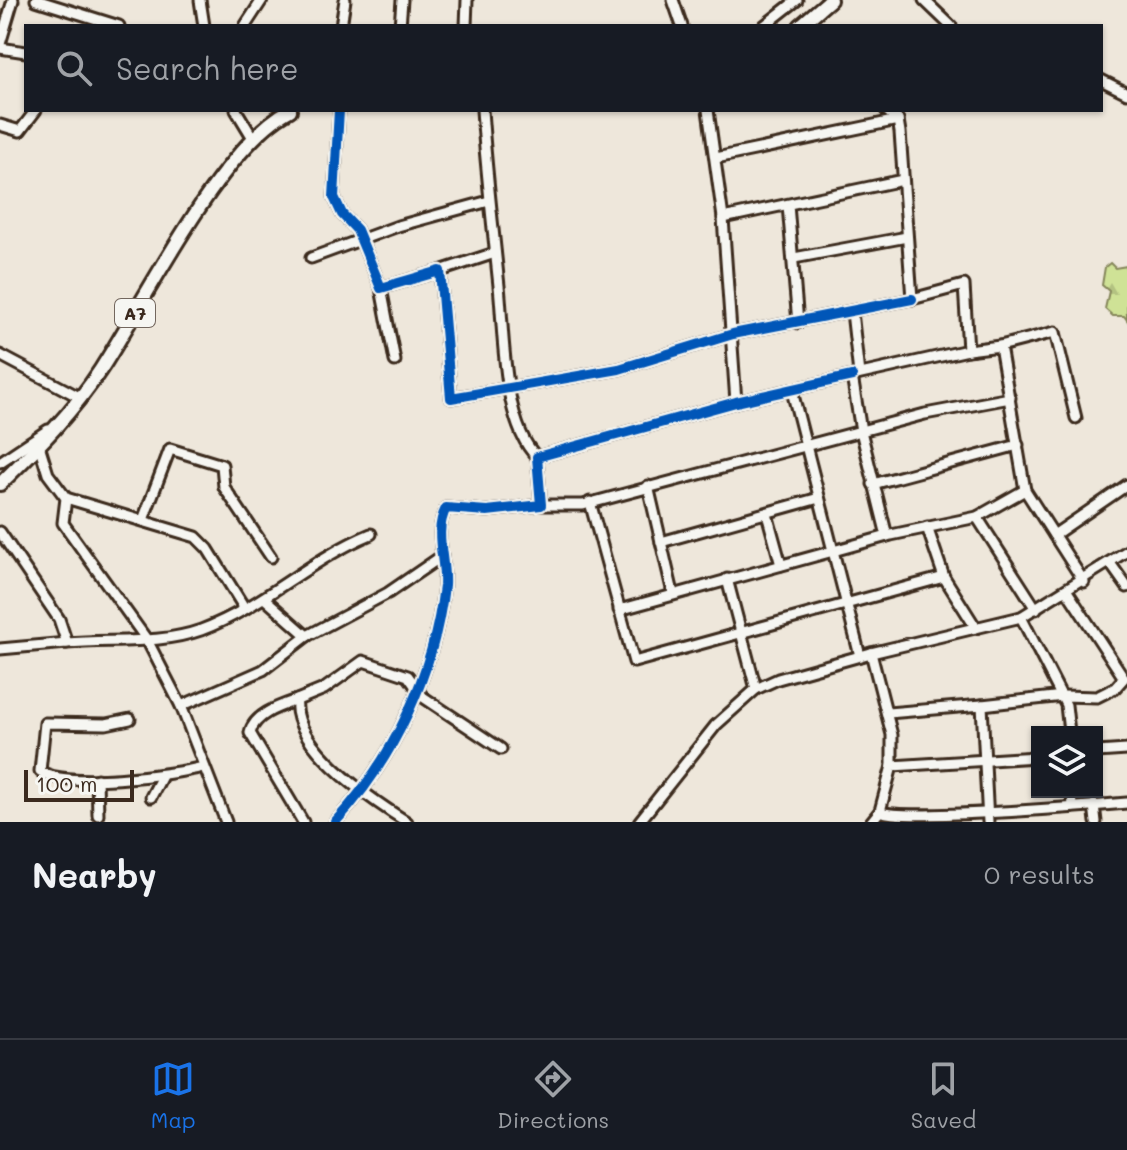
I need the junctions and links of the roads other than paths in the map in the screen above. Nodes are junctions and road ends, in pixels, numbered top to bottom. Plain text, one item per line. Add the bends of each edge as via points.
1 (13, 0) edge
2 (36, 0) edge
3 (200, 0) edge
4 (262, 0) edge
5 (345, 0) edge
6 (402, 0) edge
7 (467, 0) edge
8 (673, 0) edge
9 (797, 0) edge
10 (830, 0) edge
11 (924, 0) edge
12 (113, 24) edge
13 (204, 24) edge
14 (246, 24) edge
15 (341, 24) edge
16 (400, 24) edge
17 (466, 24) edge
18 (681, 24) edge
19 (767, 24) edge
20 (802, 24) edge
21 (949, 24) edge
22 (0, 46) edge
23 (24, 52) edge
24 (1103, 81) edge
25 (1127, 93) edge
26 (34, 112) edge
27 (239, 112) edge
28 (286, 112) edge
29 (339, 112) edge
30 (482, 112) edge
31 (708, 112) edge
32 (888, 112) edge
33 (898, 120) junction
34 (0, 125) edge
35 (255, 135) junction
36 (716, 158) junction
37 (903, 180) junction
38 (489, 201) junction
39 (788, 205) junction
40 (723, 218) junction
41 (907, 237) junction
42 (361, 239) junction
43 (495, 253) junction
44 (311, 258) dead end
45 (794, 258) junction
46 (440, 271) junction
47 (381, 288) junction
48 (912, 299) junction
49 (852, 312) junction
50 (798, 323) junction
51 (733, 334) junction
52 (1000, 346) junction
53 (968, 350) junction
54 (0, 355) edge
55 (395, 361) dead end
56 (856, 375) junction
57 (511, 389) junction
58 (792, 391) junction
59 (81, 398) junction
60 (1010, 398) junction
61 (736, 402) junction
62 (1076, 418) dead end
63 (58, 424) junction
64 (861, 431) junction
65 (39, 445) junction
66 (1018, 445) junction
67 (805, 447) junction
68 (537, 457) junction
69 (0, 462) edge
70 (0, 484) edge
71 (873, 484) junction
72 (1127, 485) edge
73 (648, 486) junction
74 (1025, 490) junction
75 (66, 498) junction
76 (819, 498) junction
77 (590, 502) junction
78 (541, 505) junction
79 (767, 514) junction
80 (977, 517) junction
81 (143, 520) junction
82 (927, 527) junction
83 (0, 532) edge
84 (371, 534) dead end
85 (1054, 535) junction
86 (887, 536) junction
87 (661, 542) junction
88 (833, 551) junction
89 (1127, 551) edge
90 (442, 556) junction
91 (271, 557) dead end
92 (1110, 563) junction
93 (781, 565) junction
94 (944, 577) junction
95 (727, 579) junction
96 (1084, 582) junction
97 (1127, 587) edge
98 (1067, 591) junction
99 (673, 593) junction
100 (264, 598) junction
101 (847, 604) junction
102 (245, 609) junction
103 (1036, 609) junction
104 (619, 610) junction
105 (1021, 617) junction
106 (976, 628) junction
107 (741, 633) junction
108 (307, 636) junction
109 (147, 640) junction
110 (67, 643) junction
111 (0, 649) edge
112 (866, 654) junction
113 (1125, 677) edge
114 (418, 688) junction
115 (756, 689) junction
116 (1063, 696) junction
117 (297, 700) junction
118 (982, 705) junction
119 (181, 706) junction
120 (888, 713) junction
121 (130, 719) dead end
122 (1068, 726) edge
123 (501, 749) dead end
124 (1127, 750) edge
125 (1103, 752) edge
126 (1031, 757) edge
127 (984, 760) junction
128 (892, 766) junction
129 (203, 767) junction
130 (162, 776) junction
131 (97, 779) junction
132 (362, 792) junction
133 (151, 797) dead end
134 (1072, 798) edge
135 (1127, 803) edge
136 (1094, 805) junction
137 (1073, 807) junction
138 (880, 811) junction
139 (98, 815) dead end
140 (988, 819) edge
141 (226, 822) edge
142 (303, 822) edge
143 (335, 822) edge
144 (407, 822) edge
145 (639, 822) edge
146 (871, 822) edge
147 (1096, 822) edge

1 - 22 street
2 - 12 street
3 - 13 street
4 - 14 street
5 - 15 street
6 - 16 street
7 - 17 street
8 - 18 street
9 - 19 street
10 - 20 highway
11 - 21 street
22 - 23 street
24 - 25 street
26 - 34 street via 20,131
27 - 35 street
28 - 35 highway, A7
29 - 42 street via 334,197
30 - 38 street
31 - 36 street
32 - 33 street
33 - 36 street
33 - 37 street
35 - 59 highway, A7 via 211,193
36 - 40 street
37 - 39 street
37 - 41 street
38 - 42 street
38 - 43 street
39 - 40 street
39 - 45 street
40 - 51 street
41 - 45 street
41 - 48 street
42 - 44 street
42 - 47 street
43 - 46 street
43 - 57 street
45 - 50 street
46 - 47 street
46 - 57 street via 451,398
47 - 55 street
48 - 49 street
48 - 53 street via 964,285
49 - 50 street
49 - 56 street
50 - 51 street
51 - 57 street via 619,369
51 - 61 street
52 - 53 street
52 - 60 street
52 - 62 street via 1055,332
53 - 56 street
54 - 59 street
56 - 58 street
56 - 64 street
57 - 68 street via 527,448
58 - 61 street
58 - 67 street
59 - 63 highway, A7
60 - 64 street
60 - 66 street
61 - 68 street
63 - 65 highway, A7
63 - 69 street
64 - 67 street
64 - 71 street
65 - 70 highway, A7
65 - 75 street via 48,474
66 - 71 street
66 - 74 street
67 - 73 street
67 - 76 street
68 - 78 street
71 - 86 street
72 - 85 street
73 - 77 street
73 - 87 street
74 - 80 street
74 - 85 street
75 - 81 street
75 - 109 street via 63,523
76 - 79 street
76 - 88 street
77 - 78 street
77 - 104 street
78 - 90 street via 487,511 446,508 439,521
79 - 87 street
79 - 93 street
80 - 82 street
80 - 103 street
81 - 91 street via 170,449 222,465 224,487
81 - 102 street via 196,537
82 - 86 street
82 - 94 street
83 - 110 street via 59,619
84 - 100 street via 336,550
85 - 96 street
86 - 88 street
87 - 99 street
88 - 93 street
88 - 101 street
89 - 92 street
90 - 108 street via 388,593
90 - 114 street via 444,584
92 - 96 street
92 - 97 street
93 - 95 street
94 - 101 street
94 - 106 street
95 - 99 street
95 - 107 street
96 - 98 street
98 - 103 street
98 - 113 street
99 - 104 street
100 - 102 street
100 - 108 street
101 - 107 street
101 - 112 street
102 - 109 street via 198,631
103 - 105 street
104 - 107 street via 634,662
105 - 106 street
105 - 116 street
106 - 112 street
107 - 115 street
108 - 119 street via 263,670
109 - 110 street
109 - 119 street
110 - 111 street
112 - 115 street
112 - 120 street
113 - 116 street via 1097,697
114 - 117 street via 408,676 363,661 324,689
114 - 123 street via 423,697
114 - 132 street
115 - 145 street via 716,725
116 - 118 street
116 - 122 street
117 - 132 street via 295,713 306,737
117 - 142 street via 262,716 250,733
118 - 120 street
118 - 127 street
119 - 129 street
120 - 128 street
121 - 131 street via 45,723 40,771
124 - 125 street
126 - 127 street
127 - 128 street
127 - 140 street
128 - 138 street
129 - 130 street
129 - 141 street
130 - 131 street
130 - 133 street
131 - 139 street
132 - 143 street
132 - 144 street
134 - 137 street
135 - 136 street
136 - 137 street
136 - 147 street
137 - 140 street
138 - 140 street via 894,817
138 - 146 street

